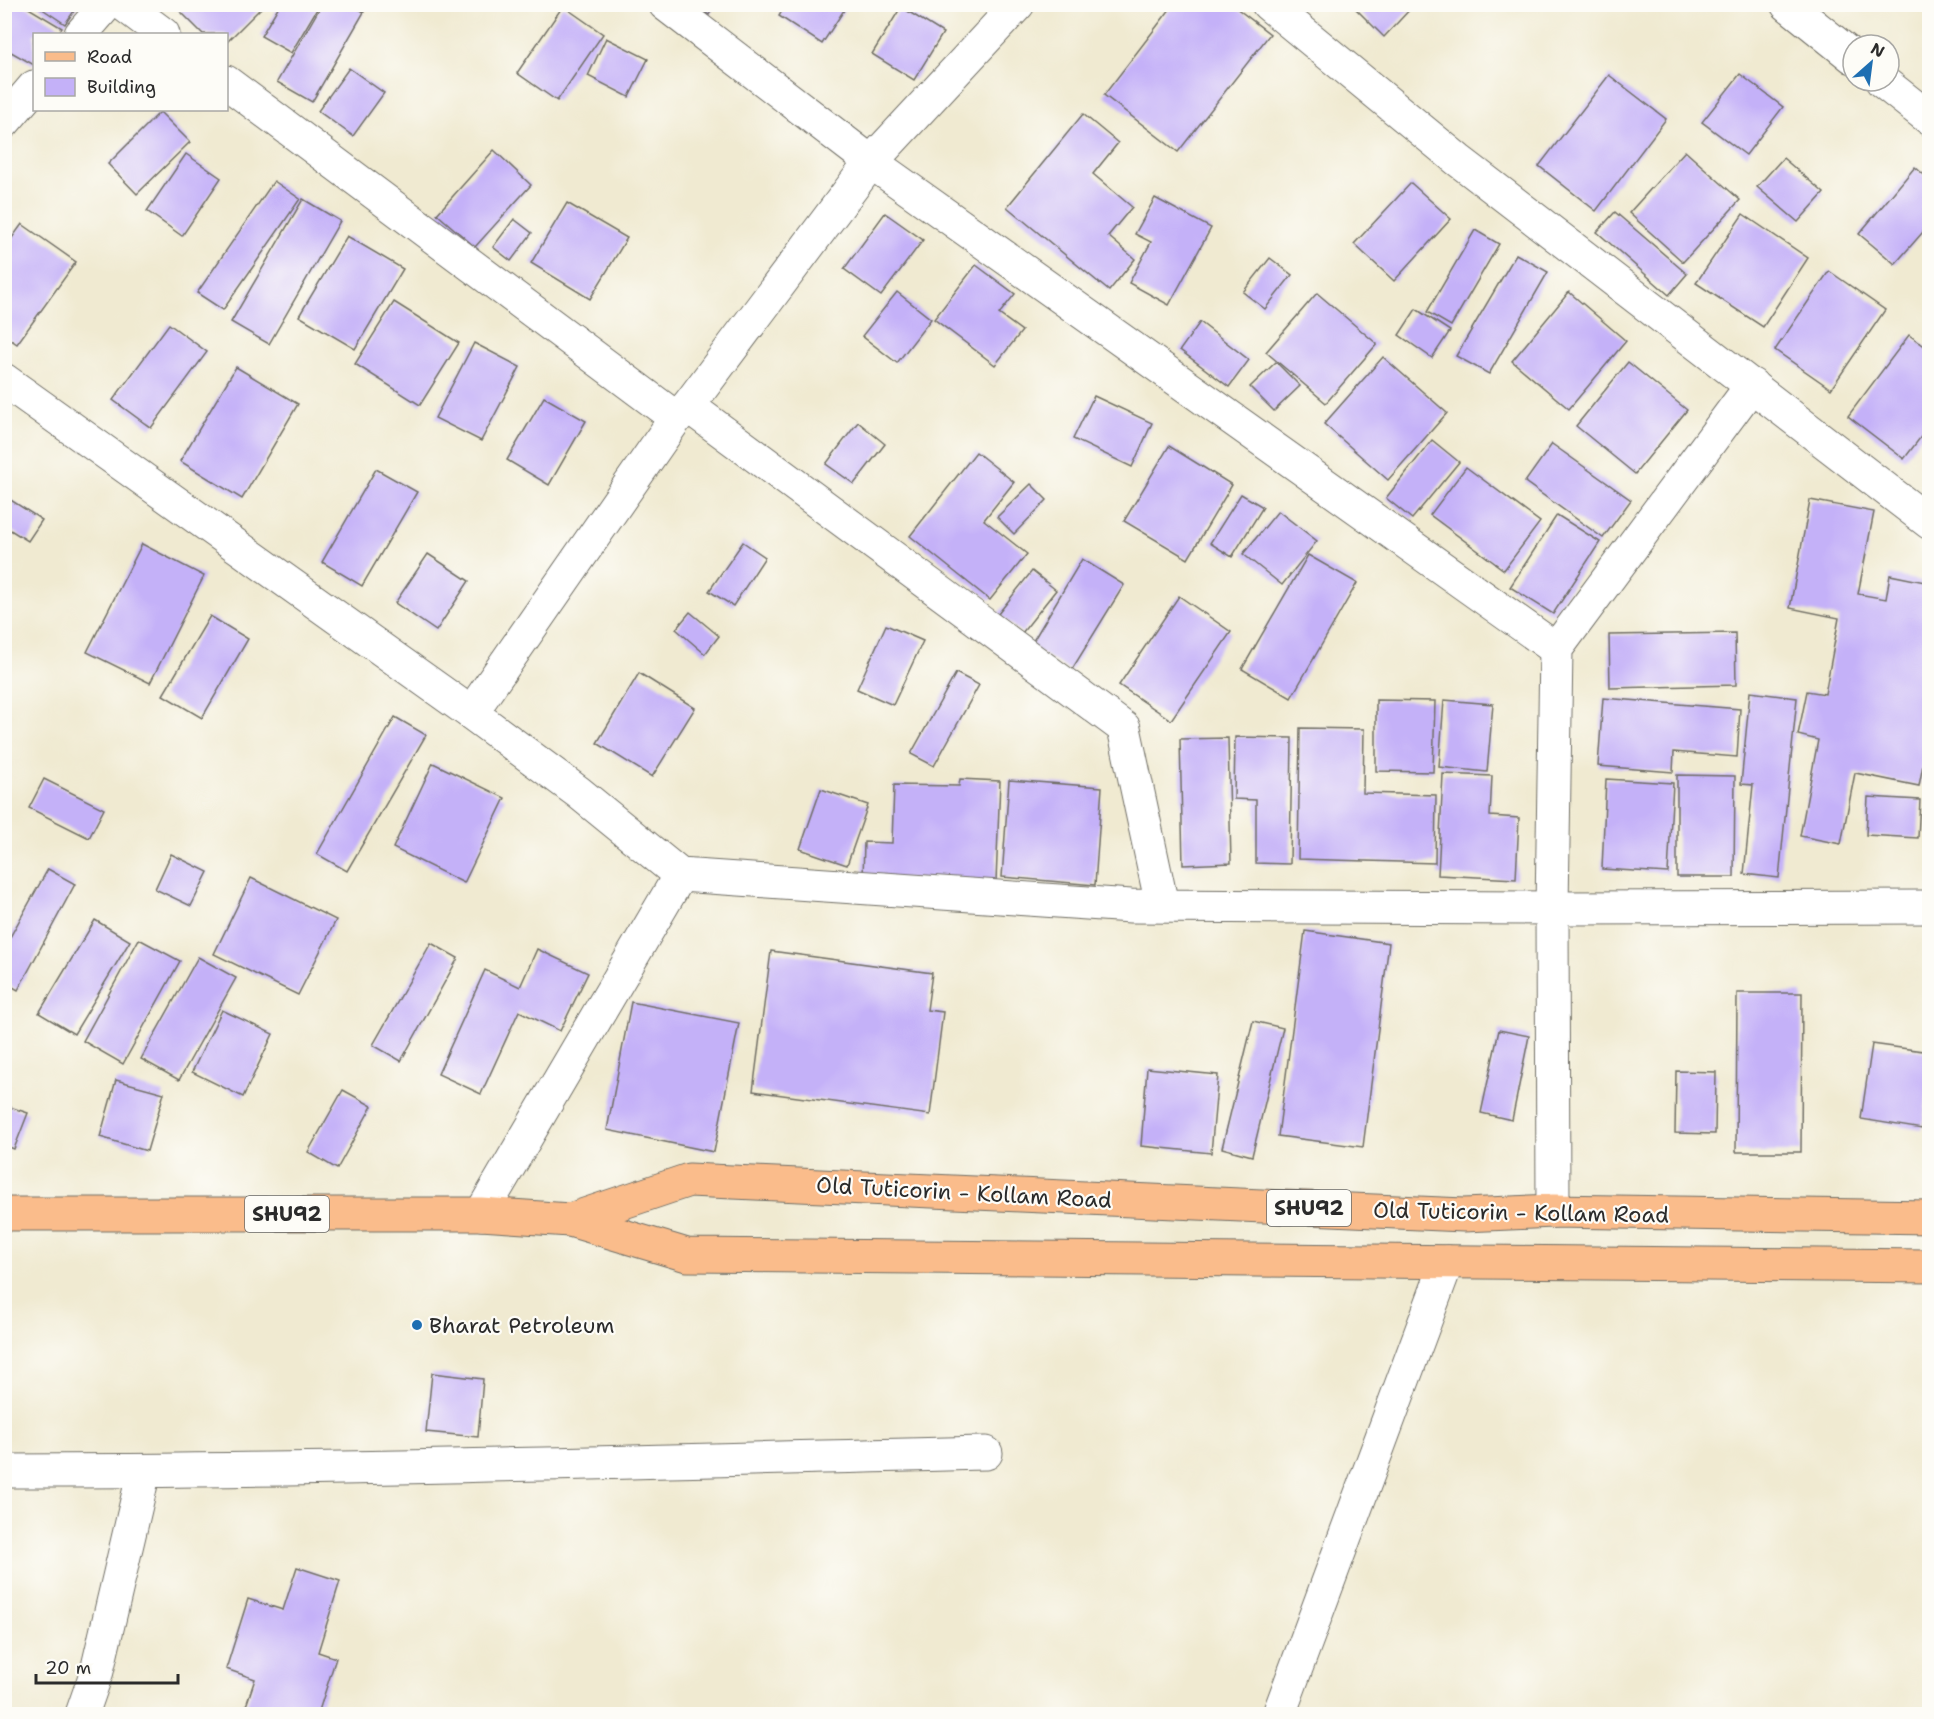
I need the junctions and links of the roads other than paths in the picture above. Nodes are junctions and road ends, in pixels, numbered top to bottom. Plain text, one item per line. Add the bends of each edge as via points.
1 (107, 4) edge
2 (123, 4) edge
3 (665, 4) edge
4 (1018, 4) edge
5 (1268, 4) edge
6 (1787, 4) edge
7 (82, 33) edge
8 (162, 33) edge
9 (1841, 47) edge
10 (228, 83) edge
11 (33, 88) edge
12 (1897, 93) edge
13 (1929, 119) edge
14 (4, 122) edge
15 (871, 162) junction
16 (4, 380) edge
17 (1752, 385) junction
18 (682, 412) junction
19 (1929, 523) edge
20 (1556, 650) junction
21 (471, 713) junction
22 (680, 875) junction
23 (1162, 905) junction
24 (1929, 907) edge
25 (1552, 908) junction
26 (1553, 1211) junction
27 (4, 1214) edge
28 (481, 1214) junction
29 (1929, 1217) edge
30 (570, 1220) junction
31 (1447, 1262) junction
32 (1929, 1266) edge
33 (986, 1453) dead end
34 (4, 1471) edge
35 (144, 1471) junction
36 (82, 1714) edge
37 (1279, 1714) edge

1 - 7 street
2 - 8 street
3 - 15 street
4 - 15 street
5 - 17 street via 1458,160
6 - 9 street
10 - 18 street
11 - 14 street
12 - 13 street
15 - 18 street
15 - 20 street
16 - 21 street
17 - 19 street
17 - 20 street
18 - 21 street
18 - 23 street via 1124,728
20 - 25 street
21 - 22 street via 578,792
22 - 23 street
22 - 28 street
23 - 25 street
24 - 25 street
25 - 26 street
26 - 29 main road, Old Tuticorin - Kollam Road / SHU92
26 - 30 main road, Old Tuticorin - Kollam Road / SHU92 via 1464,1215 689,1180
27 - 28 main road, Old Tuticorin - Kollam Road / SHU92
28 - 30 main road, Old Tuticorin - Kollam Road / SHU92
30 - 31 main road via 687,1255
31 - 32 main road
31 - 37 street
33 - 35 street
34 - 35 street
35 - 36 street via 97,1671

